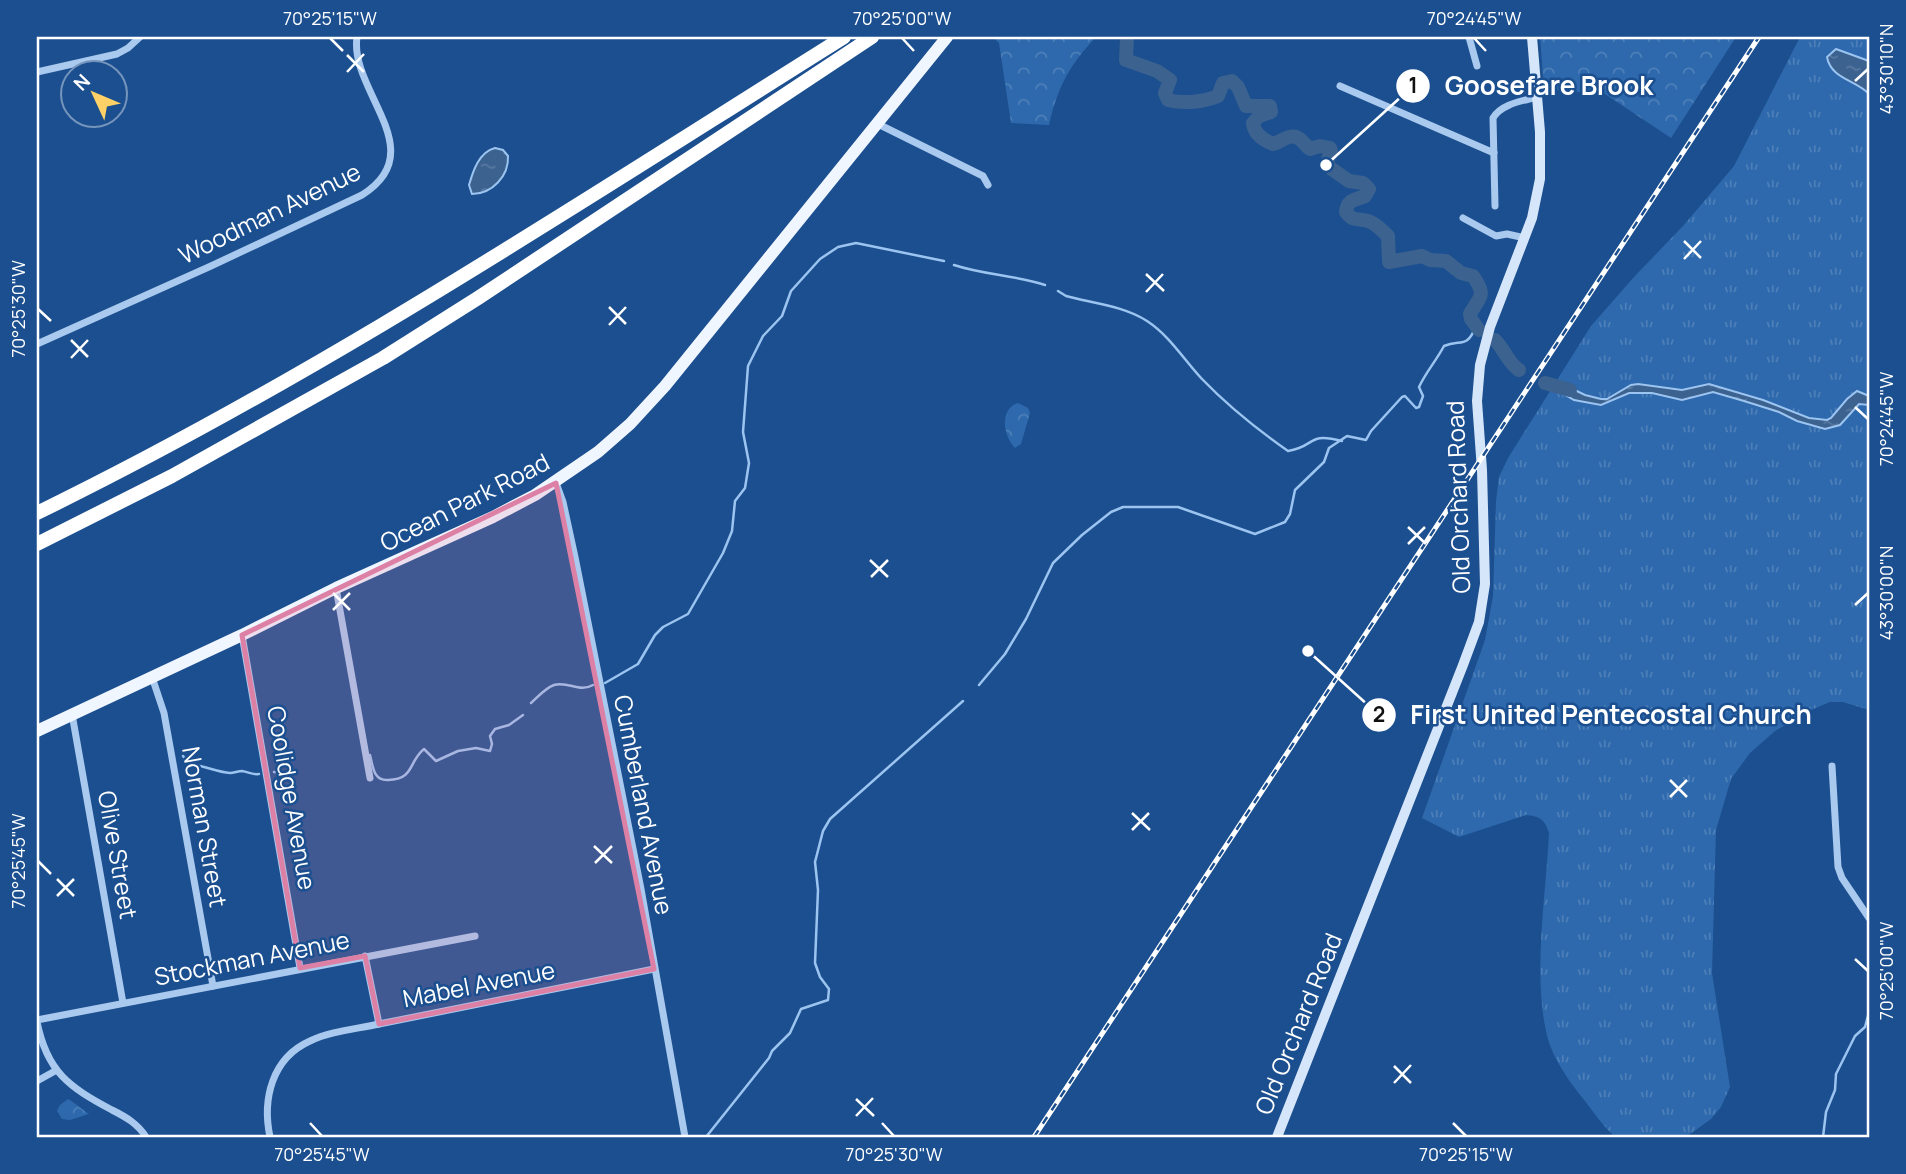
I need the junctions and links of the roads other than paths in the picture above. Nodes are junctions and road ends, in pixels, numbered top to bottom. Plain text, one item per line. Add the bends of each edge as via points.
1 (139, 37) edge
2 (357, 37) edge
3 (844, 37) edge
4 (872, 37) edge
5 (936, 37) edge
6 (947, 37) edge
7 (1469, 37) edge
8 (1532, 37) edge
9 (926, 60) junction
10 (1477, 66) dead end
11 (37, 72) edge
12 (1340, 86) dead end
13 (1537, 97) junction
14 (876, 122) junction
15 (1494, 153) junction
16 (988, 185) dead end
17 (1495, 206) dead end
18 (1463, 218) dead end
19 (1525, 238) junction
20 (37, 344) edge
21 (556, 482) junction
22 (37, 513) edge
23 (37, 544) edge
24 (336, 588) junction
25 (242, 635) junction
26 (152, 677) junction
27 (72, 714) junction
28 (37, 731) edge
29 (1832, 766) dead end
30 (370, 778) dead end
31 (1869, 918) edge
32 (475, 936) dead end
33 (365, 956) junction
34 (300, 968) junction
35 (654, 969) junction
36 (213, 986) junction
37 (123, 1003) junction
38 (37, 1021) edge
39 (379, 1024) junction
40 (55, 1071) junction
41 (37, 1081) edge
42 (146, 1137) edge
43 (270, 1137) edge
44 (685, 1137) edge
45 (1277, 1137) edge

1 - 11 street via 117,54
2 - 20 street, Woodman Avenue via 359,62 391,145 385,171 372,188
3 - 22 highway via 278,387
4 - 23 highway via 383,358 172,477
5 - 9 main road, Ocean Park Road
6 - 9 main road, Ocean Park Road
7 - 10 street
8 - 13 street, Old Orchard Road
9 - 14 main road, Ocean Park Road
12 - 15 street
13 - 15 street via 1496,112 1492,122
13 - 19 street, Old Orchard Road via 1541,167
14 - 16 street via 983,176
14 - 21 main road, Ocean Park Road via 651,403 598,452
15 - 17 street
18 - 19 street via 1496,236
19 - 45 street, Old Orchard Road via 1490,327 1479,374 1486,571 1479,622
21 - 24 main road, Ocean Park Road via 483,522
21 - 35 street, Cumberland Avenue via 575,557
24 - 25 main road, Ocean Park Road
24 - 30 street
25 - 26 main road, Ocean Park Road
25 - 34 street, Coolidge Avenue
26 - 27 main road, Ocean Park Road
26 - 36 street, Norman Street via 164,713
27 - 28 main road, Ocean Park Road
27 - 37 street, Olive Street
29 - 31 street via 1838,867
32 - 33 street, Stockman Avenue
33 - 34 street, Stockman Avenue
33 - 39 street, Mabel Avenue
34 - 36 street, Stockman Avenue
35 - 39 street, Mabel Avenue
35 - 44 street, Cumberland Avenue
36 - 37 street, Stockman Avenue
37 - 38 street, Stockman Avenue
38 - 40 street
39 - 43 street via 300,1046 276,1074 268,1094
40 - 41 street
40 - 42 street via 77,1090 136,1124

